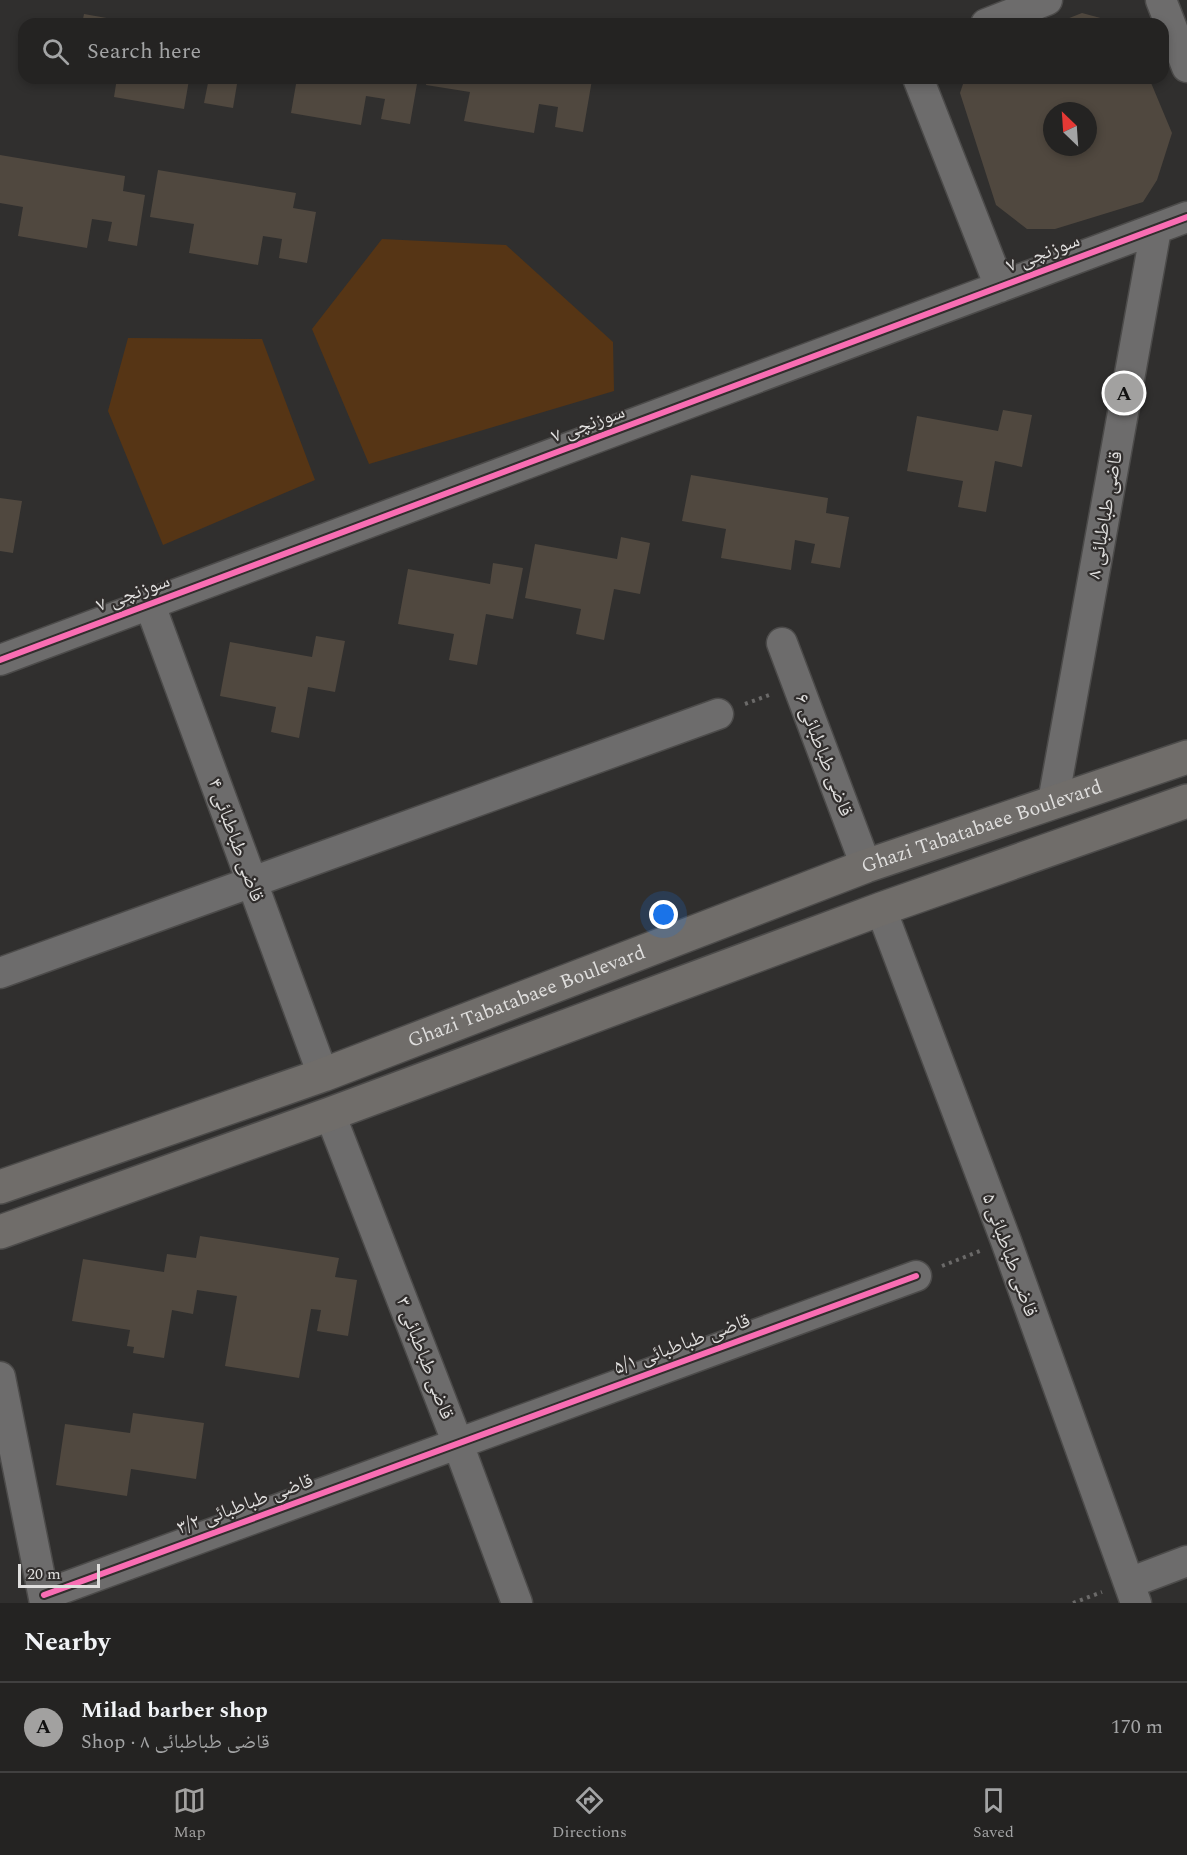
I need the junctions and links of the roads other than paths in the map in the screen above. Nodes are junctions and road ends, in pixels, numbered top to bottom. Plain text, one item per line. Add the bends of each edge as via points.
1 (1047, 0) edge
2 (1161, 0) edge
3 (1001, 18) edge
4 (1168, 18) edge
5 (1169, 21) edge
6 (1187, 67) edge
7 (920, 84) edge
8 (1187, 217) edge
9 (1156, 229) junction
10 (1000, 287) junction
11 (150, 605) junction
12 (782, 643) dead end
13 (0, 660) edge
14 (718, 714) road end
15 (1187, 757) edge
16 (1187, 801) edge
17 (1053, 802) junction
18 (866, 866) junction
19 (251, 883) junction
20 (881, 909) junction
21 (0, 974) edge
22 (323, 1075) junction
23 (330, 1114) junction
24 (0, 1187) edge
25 (0, 1232) edge
26 (916, 1276) road end
27 (0, 1377) edge
28 (458, 1444) junction
29 (1187, 1561) edge
30 (1132, 1593) edge
31 (45, 1599) edge
32 (517, 1603) edge

1 - 3 street
2 - 4 street
5 - 6 street
7 - 10 street
8 - 9 street, سوزنچی ۷
9 - 10 street, سوزنچی ۷
9 - 17 street, قاضی طباطبائی ۸
10 - 11 street, سوزنچی ۷
11 - 13 street, سوزنچی ۷
11 - 19 street, قاضی طباطبائی ۴
12 - 18 street, قاضی طباطبائی ۶
14 - 19 street
15 - 17 main road, Ghazi Tabatabaee Boulevard
16 - 20 main road, Ghazi Tabatabaee Boulevard
17 - 18 main road, Ghazi Tabatabaee Boulevard
18 - 22 main road, Ghazi Tabatabaee Boulevard
19 - 21 street
19 - 22 street, قاضی طباطبائی ۴
20 - 23 main road, Ghazi Tabatabaee Boulevard
20 - 30 street, قاضی طباطبائی ۵
22 - 24 main road, Ghazi Tabatabaee Boulevard
23 - 25 main road, Ghazi Tabatabaee Boulevard
23 - 28 street, قاضی طباطبائی ۳
26 - 28 street, قاضی طباطبائی ۵/۱
27 - 31 street
28 - 31 street, قاضی طباطبائی ۳/۲
28 - 32 street, قاضی طباطبائی ۳
29 - 30 street

